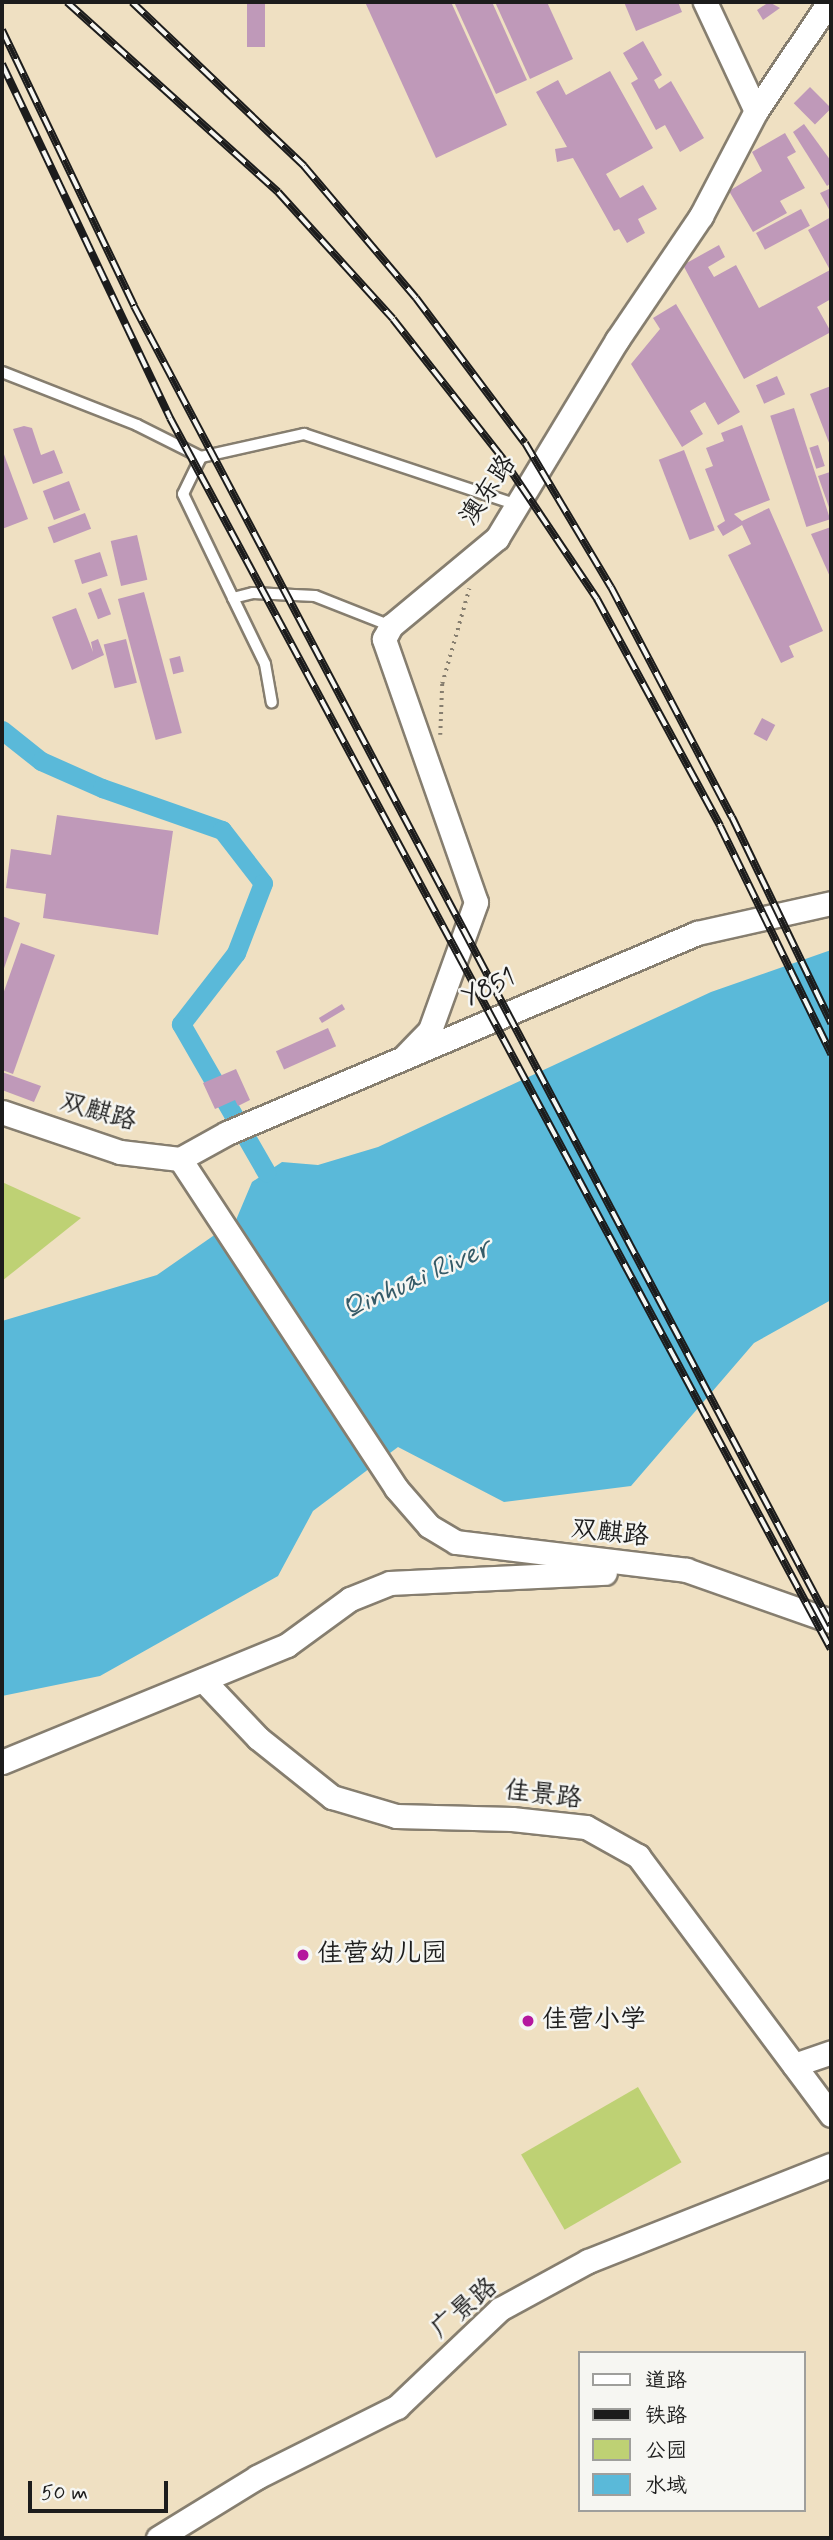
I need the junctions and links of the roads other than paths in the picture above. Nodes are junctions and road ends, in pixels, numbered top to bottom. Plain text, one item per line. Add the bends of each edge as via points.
1 (705, 2) edge
2 (829, 2) edge
3 (756, 111) junction
4 (2, 372) edge
5 (201, 457) junction
6 (517, 505) junction
7 (233, 598) junction
8 (391, 626) junction
9 (272, 702) dead end
10 (831, 903) edge
11 (404, 1057) junction
12 (2, 1112) edge
13 (180, 1159) junction
14 (686, 1570) junction
15 (831, 1621) edge
16 (203, 1680) junction
17 (2, 1762) edge
18 (831, 2052) edge
19 (794, 2065) junction
20 (831, 2115) edge
21 (831, 2165) edge
22 (158, 2538) edge

1 - 3 street
2 - 3 street, 澳东路
3 - 6 street, 澳东路 via 701,216 617,340
4 - 5 lane via 137,425
5 - 6 lane via 304,434
5 - 7 lane via 183,494
6 - 8 street, 澳东路 via 497,538
7 - 8 lane via 253,593 315,596
7 - 9 lane via 265,664
8 - 11 street via 384,639 476,902 430,1030
10 - 11 street, Y851 via 697,933
11 - 13 street, Y851 via 227,1133
12 - 13 street, 双麒路 via 120,1152
13 - 14 street, 双麒路 via 397,1488 429,1526 456,1542
14 - 15 street, 双麒路
14 - 16 street via 390,1583 349,1599 287,1645
16 - 17 street
16 - 19 street, 佳景路 via 258,1738 332,1797 396,1816 512,1819 586,1827 638,1856
18 - 19 street
19 - 20 street, 佳景路
21 - 22 street, 广景路 via 589,2261 500,2309 397,2407 257,2477

